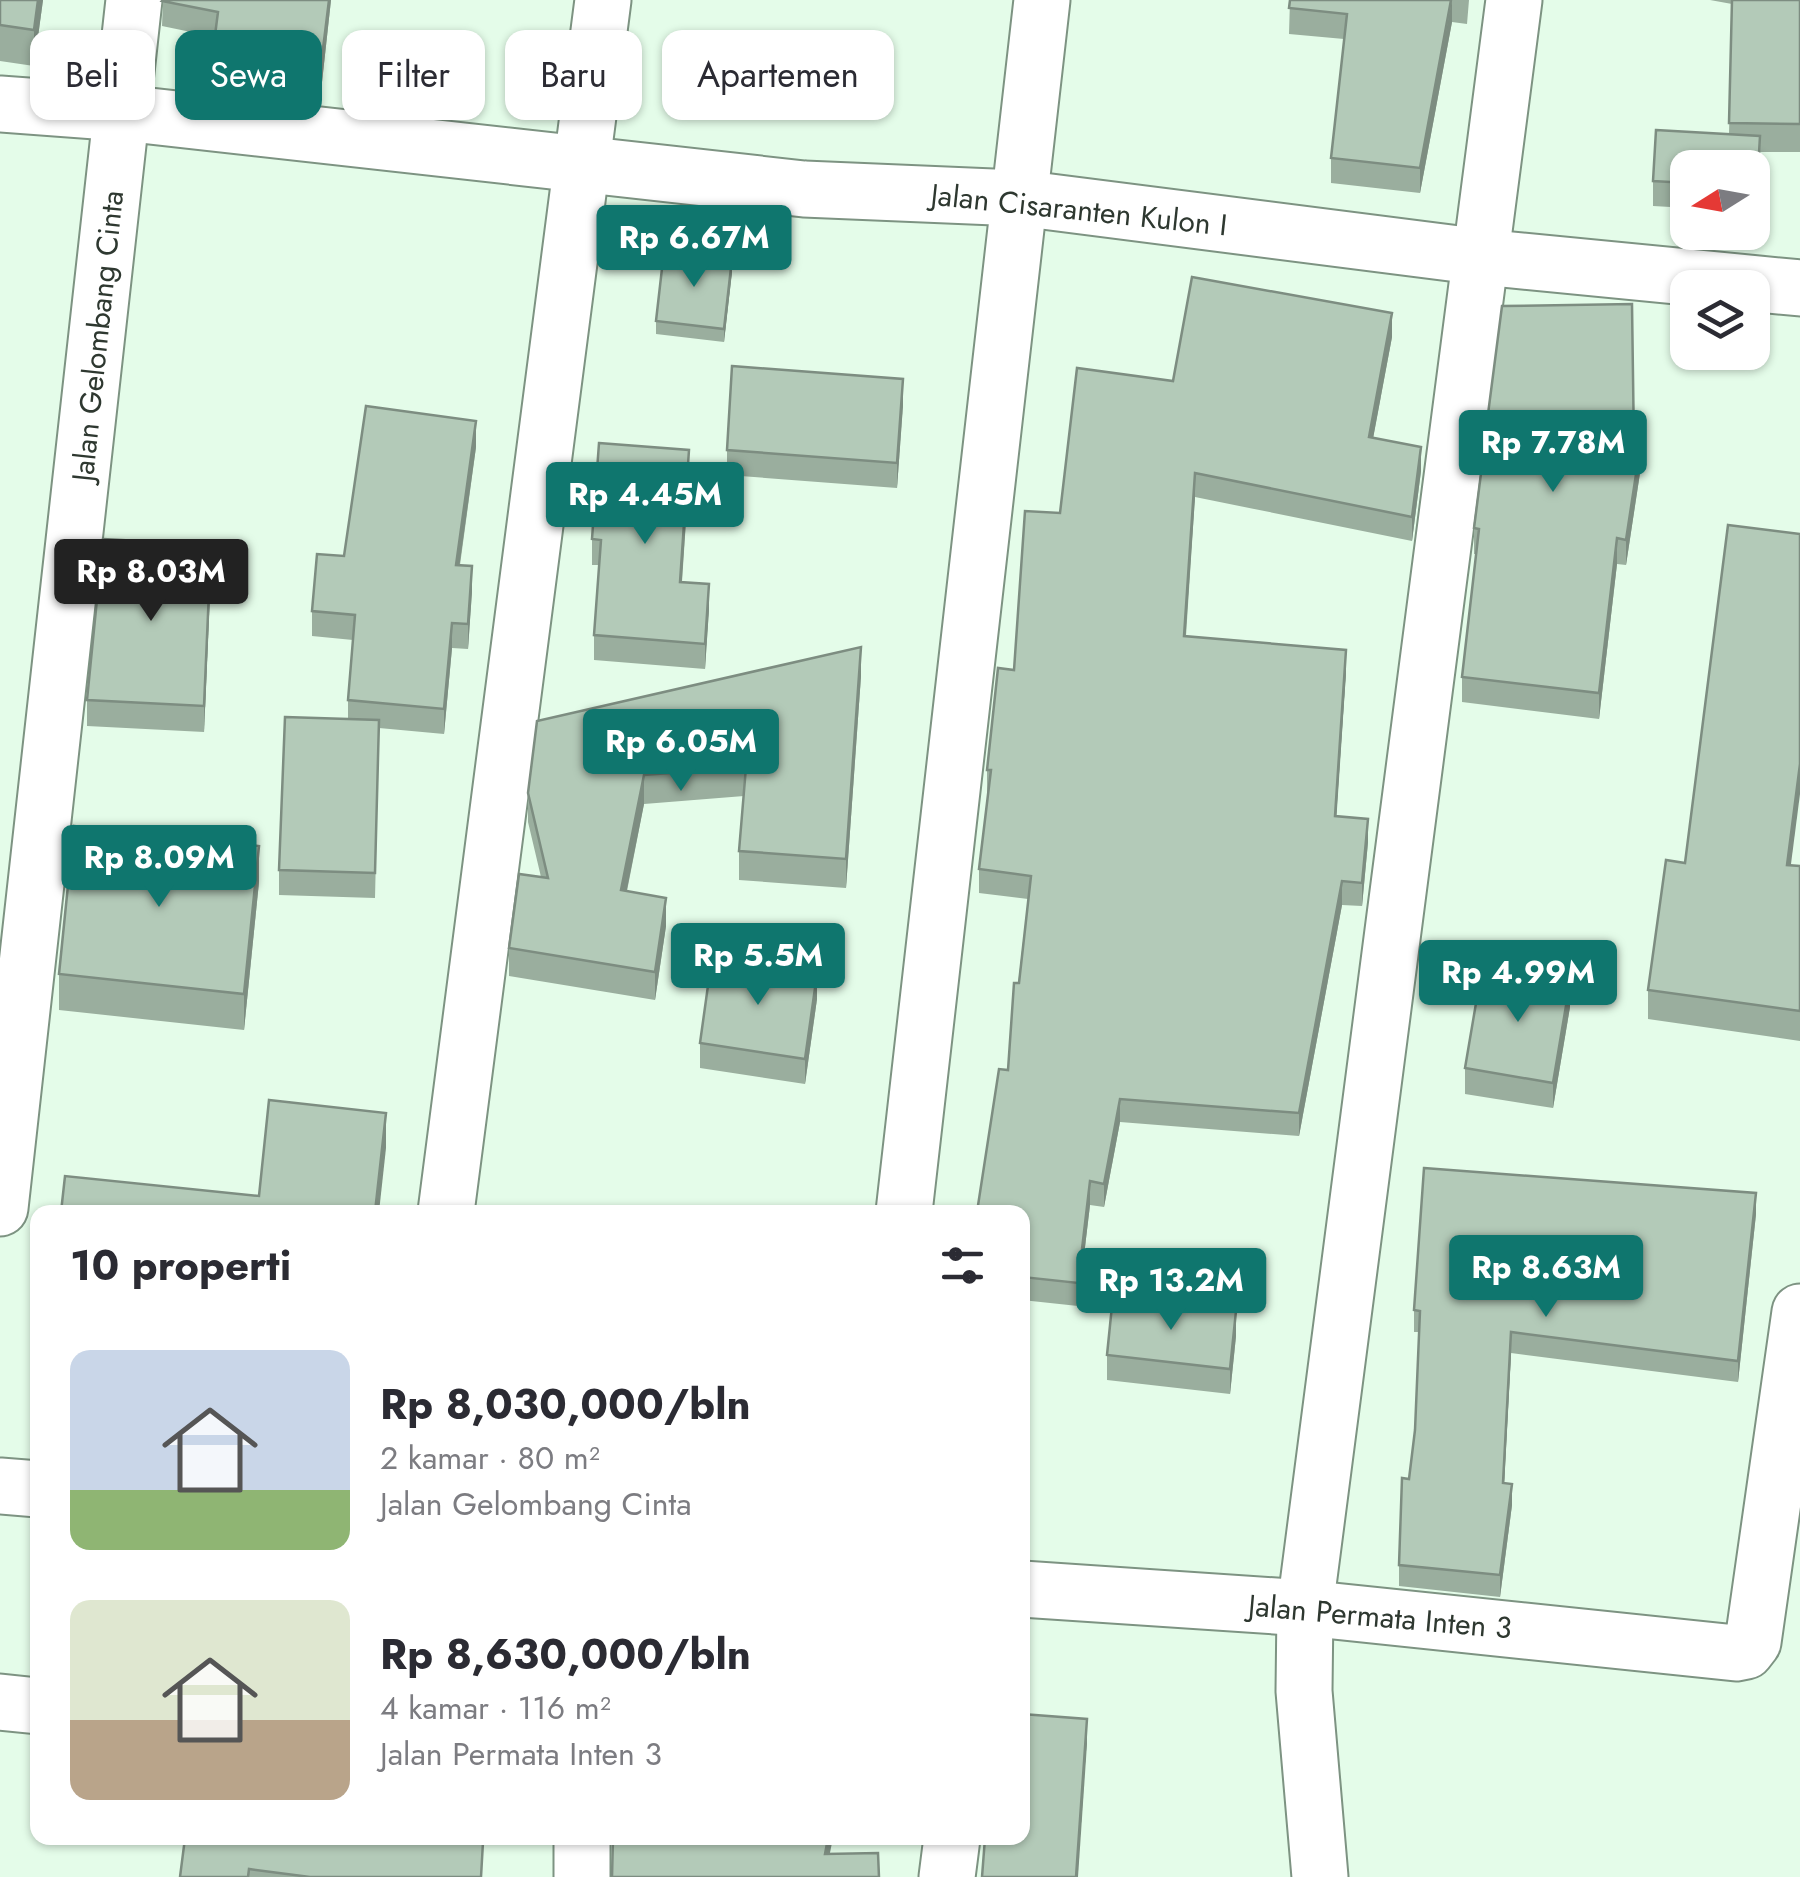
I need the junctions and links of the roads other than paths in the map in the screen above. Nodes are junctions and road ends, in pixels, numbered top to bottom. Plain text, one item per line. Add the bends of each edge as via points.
1 (134, 0) edge
2 (603, 0) edge
3 (1042, 0) edge
4 (1514, 0) edge
5 (131, 30) edge
6 (0, 104) edge
7 (30, 106) edge
8 (155, 116) edge
9 (122, 120) edge
10 (583, 165) junction
11 (1019, 198) junction
12 (1482, 257) junction
13 (1800, 288) edge
14 (447, 1205) edge
15 (905, 1205) edge
16 (0, 1208) edge
17 (1800, 1312) edge
18 (0, 1486) edge
19 (30, 1488) edge
20 (1030, 1590) edge
21 (1306, 1608) junction
22 (0, 1702) edge
23 (30, 1705) edge
24 (582, 1845) edge
25 (951, 1845) edge
26 (582, 1877) edge
27 (947, 1877) edge
28 (1320, 1877) edge

1 - 5 street, Jalan Gelombang Cinta
2 - 10 street
3 - 11 street
4 - 12 street
6 - 7 street, Jalan Cisaranten Kulon I
8 - 10 street, Jalan Cisaranten Kulon I
9 - 16 street, Jalan Gelombang Cinta
10 - 11 street, Jalan Cisaranten Kulon I via 804,190
10 - 14 street
11 - 12 street, Jalan Cisaranten Kulon I
11 - 15 street
12 - 13 street, Jalan Cisaranten Kulon I
12 - 21 street
17 - 21 street, Jalan Permata Inten 3 via 1753,1642 1746,1650
18 - 19 street
20 - 21 street, Jalan Permata Inten 3
21 - 28 street via 1304,1691
22 - 23 street
24 - 26 street
25 - 27 street

